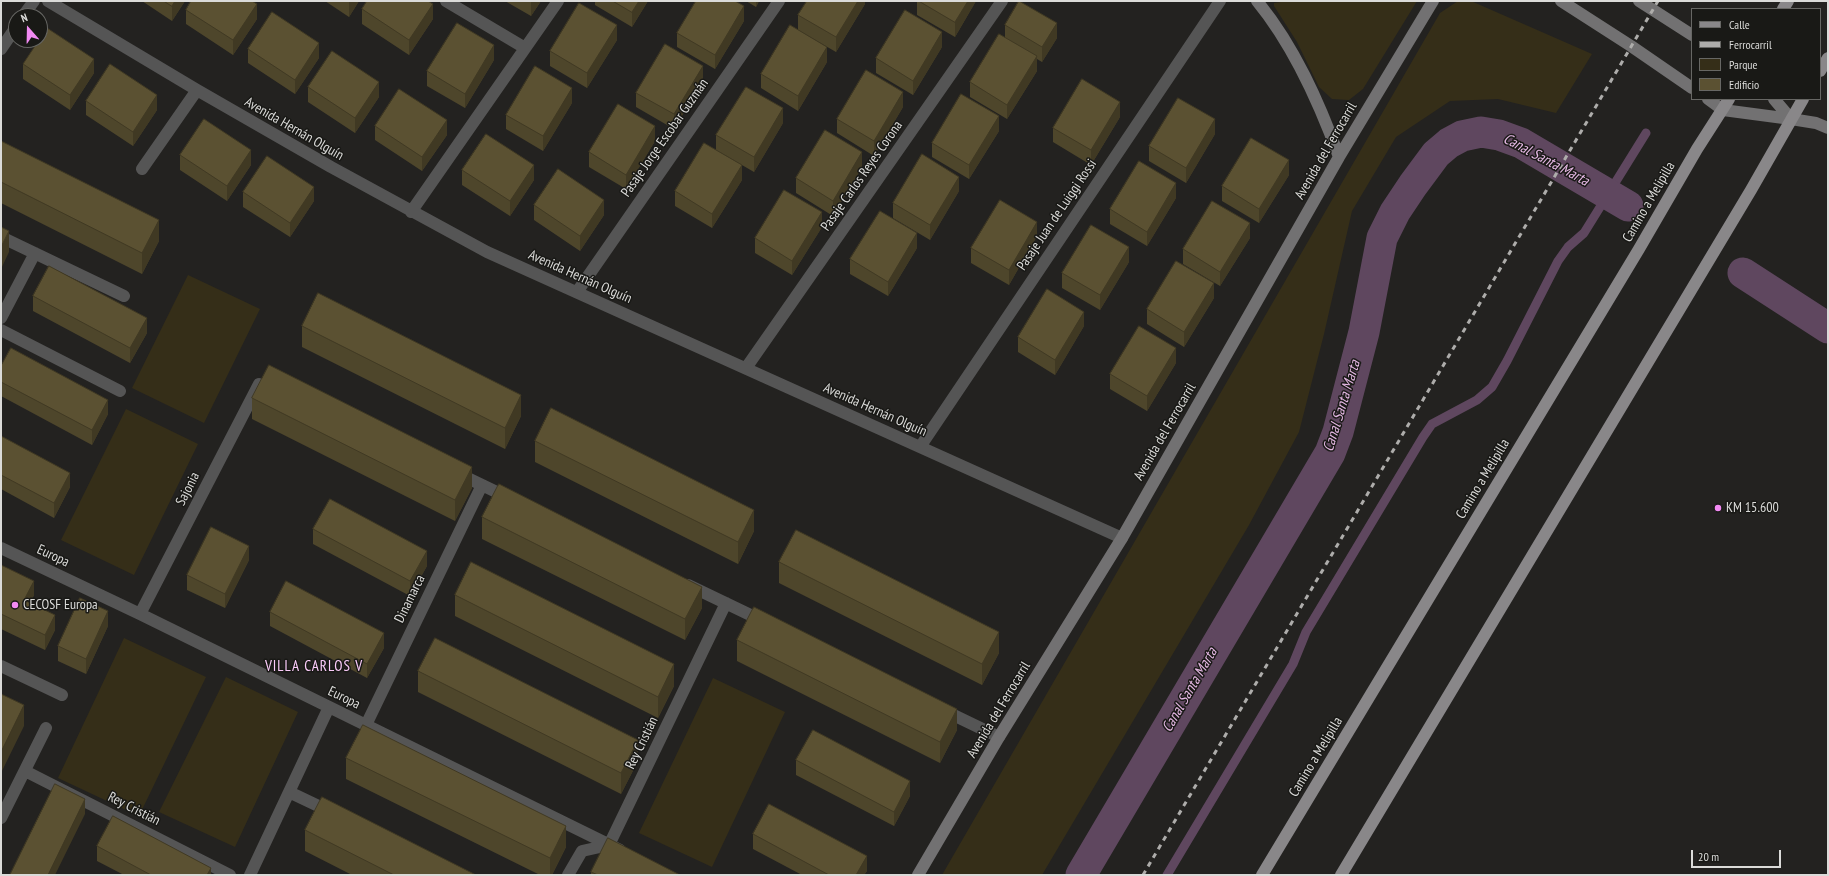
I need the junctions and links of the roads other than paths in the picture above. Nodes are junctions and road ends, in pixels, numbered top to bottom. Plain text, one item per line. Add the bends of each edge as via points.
1 (48, 1) edge
2 (446, 1) edge
3 (558, 1) edge
4 (779, 1) edge
5 (1002, 1) edge
6 (1220, 1) edge
7 (1257, 1) edge
8 (1433, 1) edge
9 (1561, 1) edge
10 (1639, 1) edge
11 (1691, 34) edge
12 (8, 39) edge
13 (524, 48) junction
14 (1, 49) edge
15 (1828, 58) edge
16 (1821, 69) edge
17 (1691, 87) edge
18 (197, 90) junction
19 (1712, 100) edge
20 (1775, 100) edge
21 (1802, 100) edge
22 (1726, 104) edge
23 (1791, 119) junction
24 (1828, 128) edge
25 (1339, 157) junction
26 (142, 169) dead end
27 (411, 212) junction
28 (1, 237) edge
29 (34, 253) junction
30 (577, 292) junction
31 (124, 296) dead end
32 (1, 318) edge
33 (1, 330) edge
34 (746, 368) junction
35 (267, 379) edge
36 (120, 391) dead end
37 (920, 446) junction
38 (446, 467) edge
39 (482, 485) junction
40 (518, 502) edge
41 (1122, 538) junction
42 (1, 548) edge
43 (676, 579) edge
44 (726, 603) junction
45 (140, 614) junction
46 (775, 627) edge
47 (1, 666) edge
48 (62, 695) dead end
49 (929, 703) edge
50 (329, 708) junction
51 (366, 725) junction
52 (46, 728) dead end
53 (999, 737) junction
54 (25, 770) junction
55 (289, 792) junction
56 (339, 815) edge
57 (1, 818) edge
58 (609, 845) junction
59 (631, 855) edge
60 (230, 875) edge
61 (250, 875) edge
62 (568, 875) edge
63 (918, 875) edge
64 (1262, 875) edge
65 (1340, 875) edge

1 - 18 street, Avenida Hernán Olguín
2 - 13 street
3 - 13 street
4 - 30 street, Pasaje Jorge Escobar Guzmán
5 - 34 street, Pasaje Carlos Reyes Corona
6 - 37 street, Pasaje Juan de Luiggi Rossi
7 - 25 street via 1269,16 1300,69 1324,116
8 - 25 street, Avenida del Ferrocarril
9 - 17 street
10 - 11 street
12 - 14 street
13 - 27 street
15 - 16 main road
18 - 26 street
18 - 27 street, Avenida Hernán Olguín
19 - 22 street
20 - 23 street
21 - 23 main road
22 - 23 street
22 - 64 main road, Camino a Melipilla
23 - 24 street via 1816,123
23 - 65 main road via 1728,229
25 - 41 street, Avenida del Ferrocarril
27 - 30 street, Avenida Hernán Olguín via 487,252
28 - 29 street
29 - 31 street
29 - 32 street
30 - 34 street, Avenida Hernán Olguín
33 - 36 street
34 - 37 street, Avenida Hernán Olguín
35 - 45 street, Sajonia
37 - 41 street, Avenida Hernán Olguín
38 - 39 street
39 - 40 street
39 - 51 street, Dinamarca
41 - 53 street, Avenida del Ferrocarril
42 - 45 street, Europa
43 - 44 street
44 - 46 street
44 - 58 street, Rey Cristián
45 - 50 street, Europa
47 - 48 street
49 - 53 street
50 - 51 street, Europa
50 - 55 street
51 - 58 street, Europa
52 - 54 street
53 - 63 street, Avenida del Ferrocarril
54 - 57 street
54 - 60 street, Rey Cristián
55 - 56 street
55 - 61 street
58 - 59 street, Europa
58 - 62 street via 582,851

